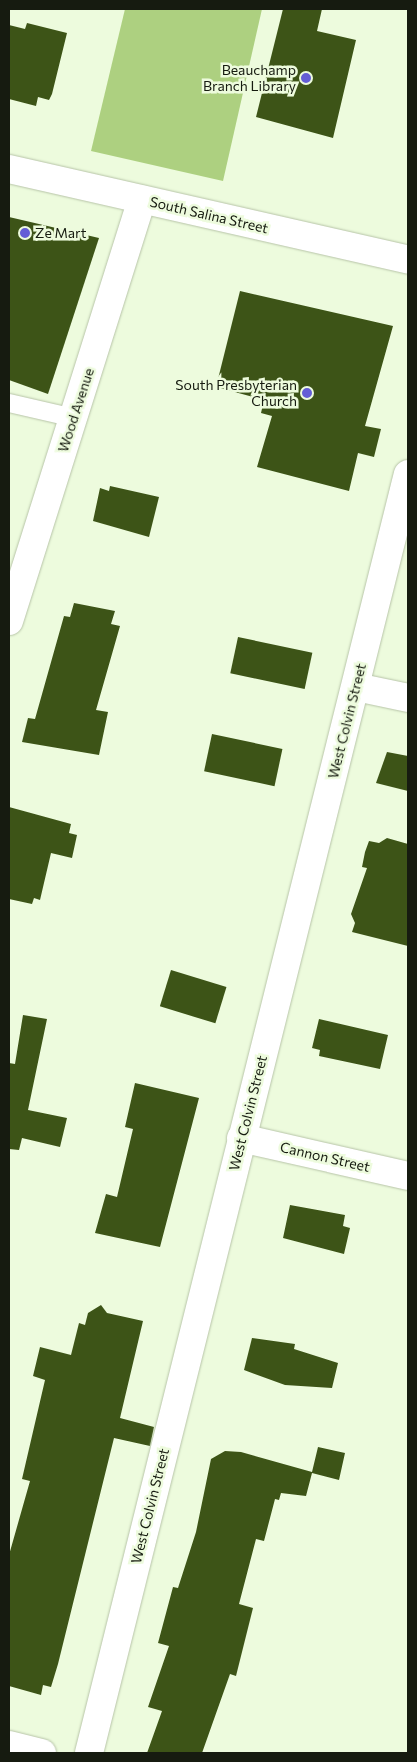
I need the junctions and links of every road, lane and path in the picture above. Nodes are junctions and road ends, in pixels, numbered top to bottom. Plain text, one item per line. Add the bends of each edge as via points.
1 (9, 169) edge
2 (142, 200) junction
3 (408, 260) edge
4 (9, 403) edge
5 (74, 418) junction
6 (408, 474) edge
7 (9, 621) edge
8 (356, 687) junction
9 (408, 698) edge
10 (241, 1138) junction
11 (408, 1176) edge
12 (9, 1744) edge
13 (42, 1753) edge
14 (89, 1753) edge

1 - 2 street, South Salina Street
2 - 3 street, South Salina Street
2 - 5 street, Wood Avenue
4 - 5 lane
5 - 7 street, Wood Avenue
6 - 8 street, West Colvin Street
8 - 9 street
8 - 10 street, West Colvin Street
10 - 11 street, Cannon Street
10 - 14 street, West Colvin Street
12 - 13 street

